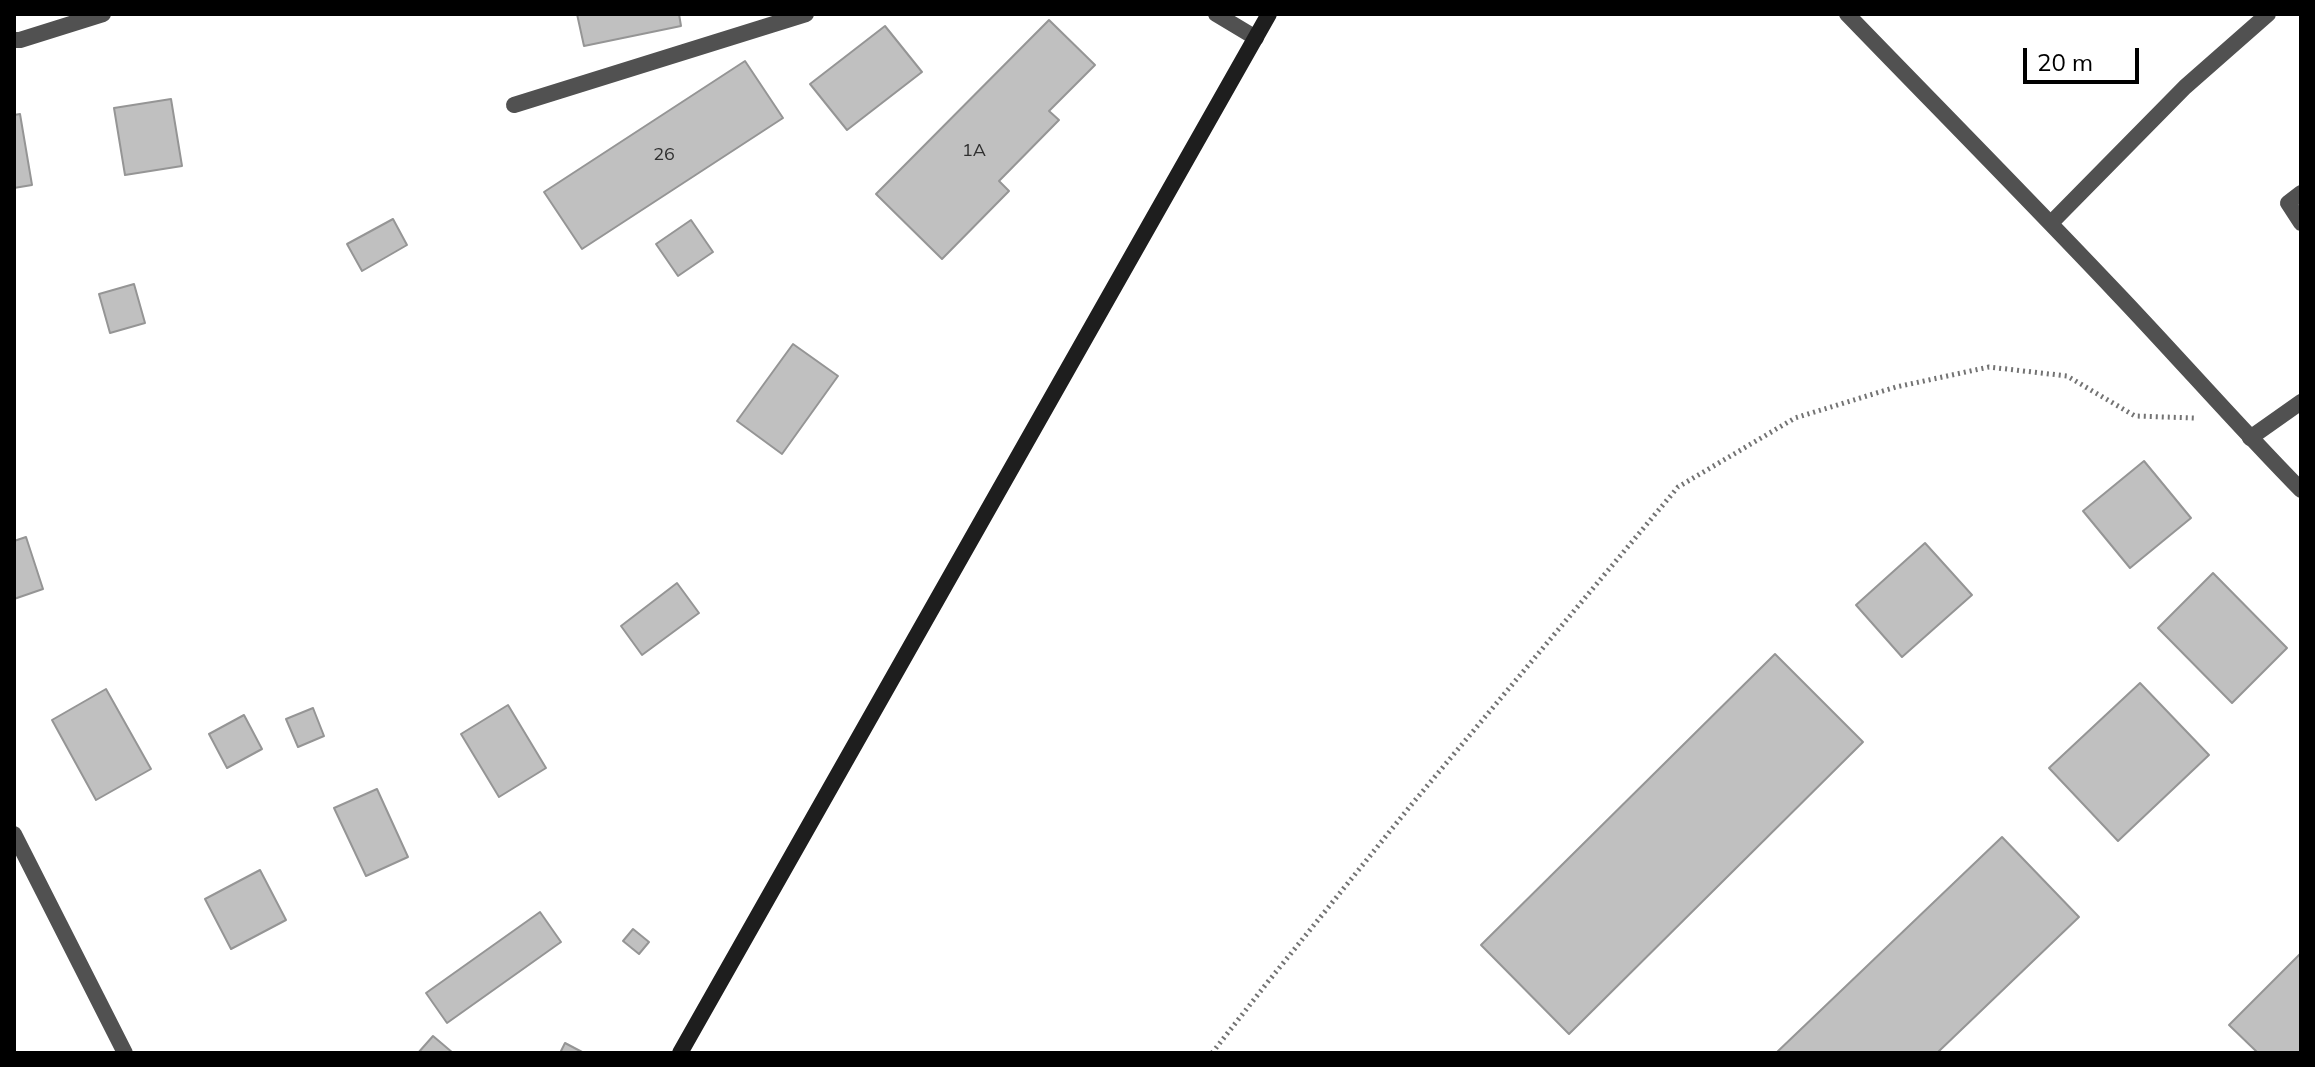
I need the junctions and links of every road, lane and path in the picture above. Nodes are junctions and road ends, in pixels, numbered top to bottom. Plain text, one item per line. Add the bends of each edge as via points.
1 (103, 14) edge
2 (806, 14) edge
3 (1216, 14) edge
4 (1269, 14) edge
5 (1847, 14) edge
6 (2268, 14) edge
7 (1256, 38) junction
8 (14, 40) edge
9 (514, 105) dead end
10 (2301, 193) edge
11 (2051, 223) junction
12 (2301, 223) edge
13 (2301, 402) edge
14 (2235, 419) junction
15 (2250, 438) junction
16 (2301, 490) edge
17 (14, 834) edge
18 (125, 1053) edge
19 (680, 1053) edge
20 (1212, 1053) edge

1 - 8 street
2 - 9 street
3 - 7 street
4 - 7 main road
5 - 11 street
6 - 11 street via 2185,87
7 - 19 main road
10 - 12 street via 2288,203
11 - 14 street
13 - 15 street
14 - 15 street
14 - 20 path via 2135,416 2067,376 1989,367 1896,387 1795,418 1678,487
15 - 16 street
17 - 18 street

